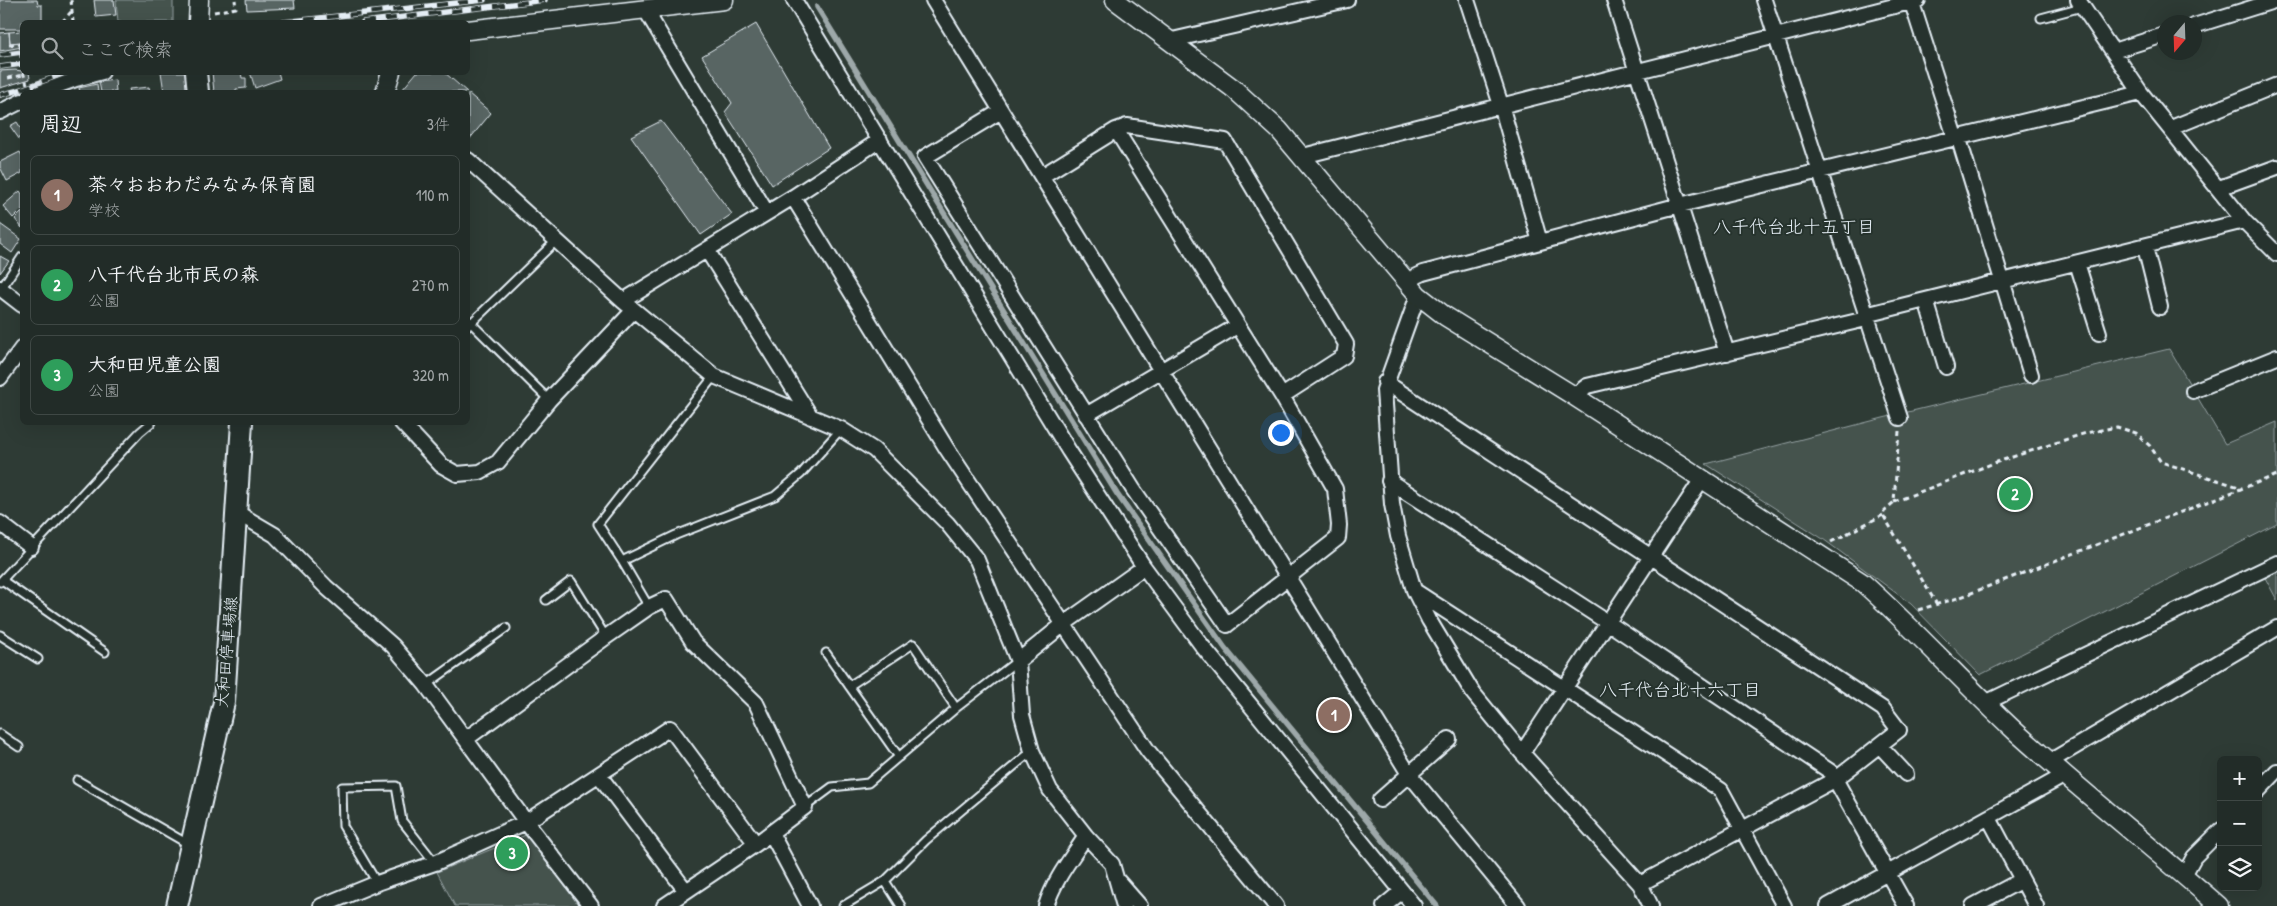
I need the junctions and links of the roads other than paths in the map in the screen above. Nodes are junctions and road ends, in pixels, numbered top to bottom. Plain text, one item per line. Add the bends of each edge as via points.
1 (199, 0) edge
2 (724, 0) edge
3 (794, 0) edge
4 (933, 0) edge
5 (1115, 0) edge
6 (1347, 0) edge
7 (1467, 0) edge
8 (1614, 0) edge
9 (1764, 0) edge
10 (2277, 0) edge
11 (1914, 1) edge
12 (2080, 4) edge
13 (645, 9) junction
14 (2041, 18) dead end
15 (198, 20) edge
16 (2202, 23) edge
17 (470, 30) edge
18 (1775, 37) junction
19 (2157, 37) edge
20 (1168, 41) junction
21 (2113, 51) junction
22 (1638, 71) junction
23 (91, 75) edge
24 (196, 75) edge
25 (390, 75) edge
26 (2277, 85) edge
27 (46, 90) edge
28 (198, 90) edge
29 (387, 90) edge
30 (2141, 93) junction
31 (20, 102) edge
32 (1501, 105) junction
33 (1001, 111) junction
34 (0, 112) edge
35 (2171, 128) junction
36 (1116, 130) junction
37 (1956, 136) junction
38 (880, 140) junction
39 (1303, 156) junction
40 (470, 162) edge
41 (2277, 167) edge
42 (1819, 171) junction
43 (1042, 176) junction
44 (2219, 188) junction
45 (793, 197) junction
46 (1680, 204) junction
47 (767, 213) junction
48 (2244, 221) junction
49 (558, 240) junction
50 (1540, 242) junction
51 (2145, 247) junction
52 (707, 250) junction
53 (2277, 254) edge
54 (20, 260) edge
55 (2077, 263) junction
56 (1406, 281) junction
57 (2002, 281) junction
58 (0, 288) edge
59 (1418, 294) junction
60 (1926, 300) junction
61 (20, 303) edge
62 (628, 305) junction
63 (2160, 307) dead end
64 (1866, 317) junction
65 (470, 322) edge
66 (470, 324) edge
67 (1237, 326) junction
68 (2099, 333) dead end
69 (20, 351) edge
70 (1727, 353) junction
71 (2277, 357) edge
72 (1946, 367) dead end
73 (1161, 371) junction
74 (2032, 375) dead end
75 (714, 376) junction
76 (0, 378) edge
77 (1385, 382) junction
78 (2193, 391) dead end
79 (1282, 396) junction
80 (1574, 396) junction
81 (549, 400) junction
82 (1086, 415) junction
83 (811, 417) junction
84 (1900, 418) road end
85 (148, 425) edge
86 (242, 425) edge
87 (404, 425) edge
88 (841, 429) junction
89 (1702, 479) junction
90 (1389, 481) junction
91 (236, 512) junction
92 (0, 523) edge
93 (31, 547) junction
94 (1650, 556) junction
95 (622, 561) junction
96 (2277, 563) edge
97 (1144, 567) junction
98 (1288, 578) junction
99 (1, 581) edge
100 (1414, 590) junction
101 (546, 600) dead end
102 (650, 608) junction
103 (1607, 622) junction
104 (1065, 623) junction
105 (506, 628) dead end
106 (2277, 628) edge
107 (0, 635) edge
108 (606, 637) junction
109 (105, 652) dead end
110 (826, 653) dead end
111 (38, 659) dead end
112 (1018, 661) junction
113 (426, 685) junction
114 (849, 686) junction
115 (1563, 688) junction
116 (1985, 703) junction
117 (956, 708) junction
118 (0, 734) edge
119 (466, 739) junction
120 (1449, 739) dead end
121 (1880, 746) junction
122 (19, 747) dead end
123 (1032, 751) junction
124 (1522, 753) junction
125 (899, 758) junction
126 (2049, 762) junction
127 (2277, 771) edge
128 (599, 774) junction
129 (1409, 774) junction
130 (1906, 774) dead end
131 (2065, 775) junction
132 (1836, 779) junction
133 (77, 780) dead end
134 (2262, 787) edge
135 (1380, 800) dead end
136 (805, 806) junction
137 (1989, 818) junction
138 (526, 822) junction
139 (1742, 830) junction
140 (771, 833) junction
141 (2217, 834) edge
142 (1086, 836) junction
143 (756, 844) junction
144 (191, 845) junction
145 (435, 863) junction
146 (1888, 874) junction
147 (2184, 875) junction
148 (1116, 879) junction
149 (2022, 880) junction
150 (885, 881) junction
151 (377, 883) junction
152 (1640, 884) junction
153 (686, 891) junction
154 (1402, 891) junction
155 (177, 906) edge
156 (321, 906) edge
157 (591, 906) edge
158 (664, 906) edge
159 (810, 906) edge
160 (842, 906) edge
161 (900, 906) edge
162 (1046, 906) edge
163 (1124, 906) edge
164 (1140, 906) edge
165 (1276, 906) edge
166 (1384, 906) edge
167 (1414, 906) edge
168 (1518, 906) edge
169 (1651, 906) edge
170 (1784, 906) edge
171 (1828, 906) edge
172 (1906, 906) edge
173 (1973, 906) edge
174 (2036, 906) edge
175 (2219, 906) edge

1 - 15 street
2 - 13 street
3 - 38 street
4 - 33 street
5 - 20 street
6 - 20 street
7 - 32 street
8 - 22 street
9 - 18 street
10 - 16 street
11 - 18 street
11 - 37 street
12 - 14 lane
12 - 21 street
13 - 17 street
13 - 47 street
18 - 22 street
18 - 42 street
19 - 21 street
20 - 39 street via 1234,89
21 - 30 street
22 - 32 street
22 - 46 street
23 - 27 street
24 - 28 main road
25 - 29 street
26 - 35 street
30 - 35 street
30 - 37 street
31 - 34 street
32 - 39 street
32 - 50 street
33 - 43 street
33 - 82 street via 924,157
35 - 44 street
36 - 43 street
36 - 67 street
36 - 79 street via 1127,126 1225,141 1346,344 1344,356
37 - 42 street
37 - 57 street
38 - 45 street
38 - 97 street via 1069,451
39 - 56 street
40 - 49 street
41 - 44 street
42 - 46 street
42 - 64 street
43 - 73 street
44 - 48 street
45 - 47 street
45 - 104 street via 947,449
46 - 50 street
46 - 70 street
47 - 52 street
48 - 51 street
48 - 53 street
49 - 62 street
49 - 65 lane
50 - 56 street via 1423,273
51 - 55 street
51 - 63 street
52 - 62 street
52 - 83 street
54 - 58 lane
55 - 57 street
55 - 68 street
56 - 59 street
57 - 60 street
57 - 74 street
58 - 61 street
59 - 77 street
59 - 80 street via 1446,316
60 - 64 street
60 - 72 street
62 - 75 street
62 - 81 street
64 - 70 street
64 - 84 street
66 - 81 lane
67 - 73 street
67 - 79 street
69 - 76 street
70 - 80 street via 1587,386
71 - 78 street
73 - 82 street
73 - 98 street
75 - 83 street
75 - 95 lane via 598,524
77 - 90 street
77 - 94 street
79 - 98 street via 1335,489 1339,525 1338,538
80 - 89 street
81 - 87 street via 498,462 480,472 458,474 441,465
82 - 98 street via 1227,625
83 - 88 street
85 - 93 lane
86 - 91 main road, 大和田停車場線
88 - 95 lane via 801,474 775,496
88 - 112 street via 874,450 947,522 977,560
89 - 94 street
89 - 116 street via 1863,583
90 - 100 street via 1398,536
90 - 103 street
91 - 113 street via 275,535 326,588 393,646
91 - 144 main road, 大和田停車場線 via 224,702
92 - 93 street
93 - 99 lane
94 - 103 street
94 - 121 street via 1883,709 1899,730
95 - 102 lane
96 - 116 street
97 - 104 street
97 - 154 street via 1203,648
98 - 129 street
99 - 109 lane
100 - 115 street
100 - 124 street via 1462,676
101 - 108 lane via 571,582
102 - 108 street
102 - 136 street via 666,599 693,642 756,703
103 - 115 street
103 - 132 street via 1831,772
104 - 112 street
104 - 165 street via 1148,752
105 - 113 lane
106 - 126 street
107 - 111 lane
108 - 119 street
110 - 114 lane
112 - 117 lane
112 - 123 street via 1022,714
113 - 119 street
114 - 117 lane via 913,644
114 - 125 lane
115 - 124 street
115 - 139 street via 1721,790
116 - 126 street
117 - 125 lane
118 - 122 lane
119 - 138 street
120 - 129 street
121 - 130 street
121 - 132 street
123 - 142 street via 1050,790
123 - 150 lane via 926,840
124 - 152 street
125 - 136 lane via 868,783 832,787
126 - 131 street
127 - 134 street
128 - 138 street
128 - 143 street via 670,728
128 - 153 street
129 - 135 street
129 - 168 street
131 - 137 street
131 - 147 street
132 - 139 street
132 - 146 street
133 - 144 lane
136 - 140 street
137 - 146 street
137 - 149 street
138 - 145 street
138 - 157 street
139 - 152 street
139 - 170 street
140 - 143 street
140 - 159 street
141 - 147 street via 2194,858
142 - 148 street via 1112,864
142 - 162 street via 1062,871
143 - 153 street
144 - 155 main road, 大和田停車場線
145 - 151 street
145 - 151 lane via 402,821 396,786 342,787 343,826
146 - 171 street
146 - 172 street
147 - 175 street
148 - 163 street
148 - 164 street
149 - 173 street
149 - 174 street
150 - 160 lane
150 - 161 lane
151 - 156 street
152 - 169 street
153 - 158 street
154 - 166 street
154 - 167 street

